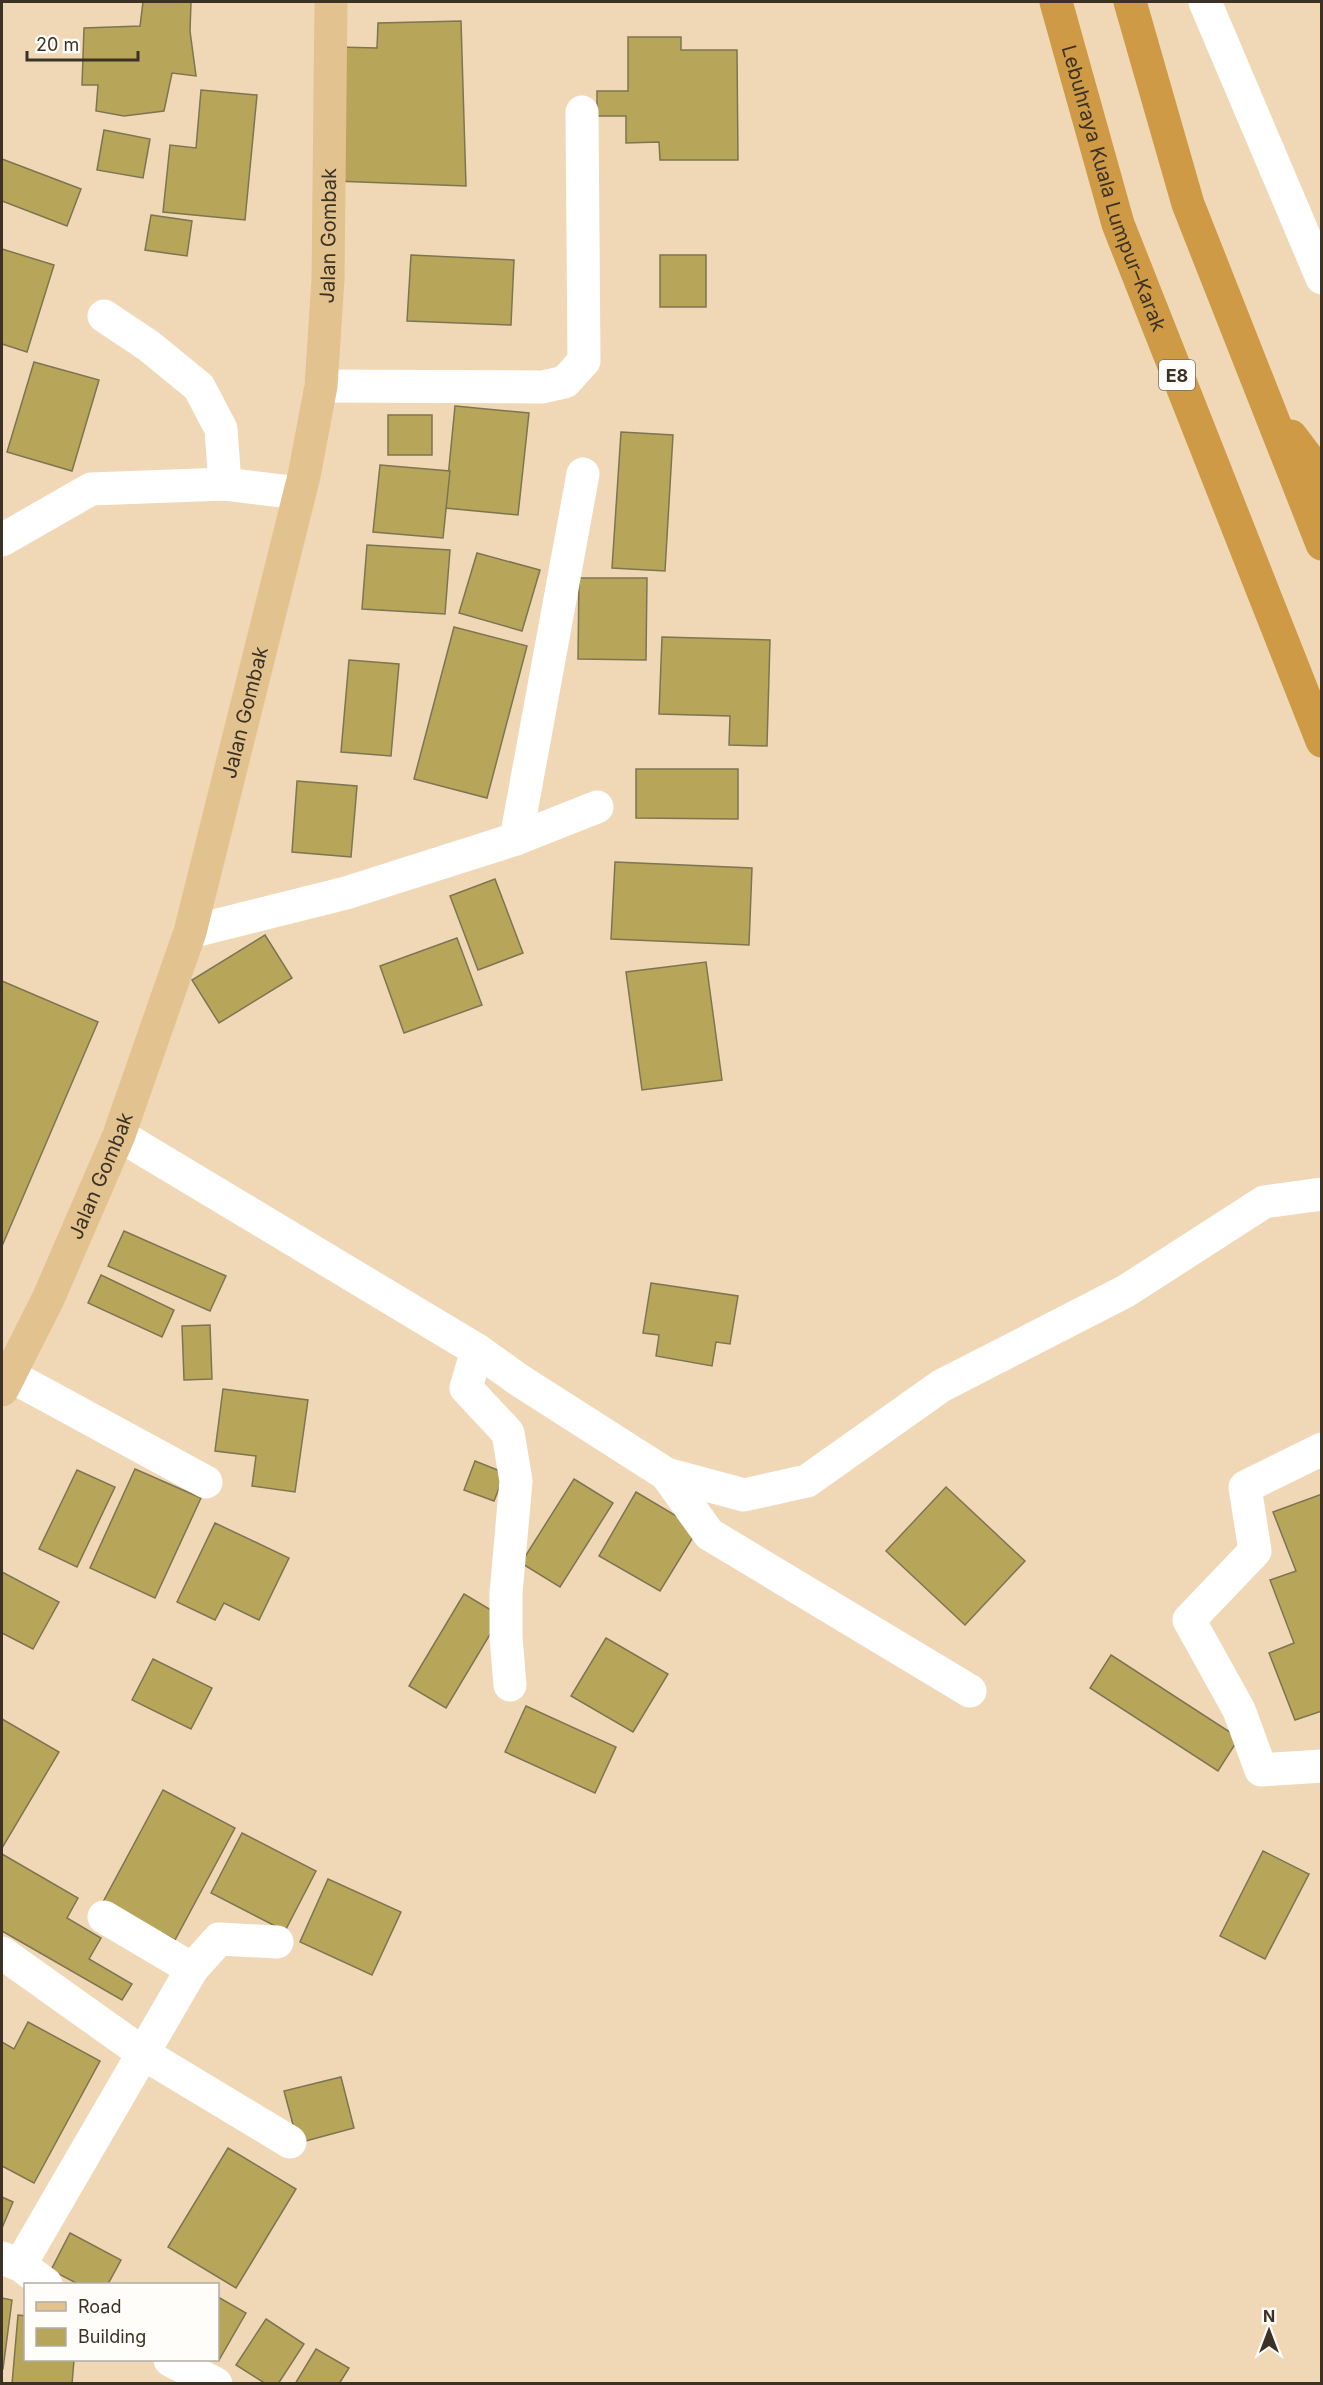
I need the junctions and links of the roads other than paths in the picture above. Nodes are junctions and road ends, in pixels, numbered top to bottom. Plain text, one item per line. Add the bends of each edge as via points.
1 (331, 2) edge
2 (1056, 2) edge
3 (1130, 2) edge
4 (1205, 2) edge
5 (582, 112) dead end
6 (1322, 278) edge
7 (104, 316) dead end
8 (321, 386) junction
9 (1265, 400) junction
10 (583, 474) dead end
11 (1322, 477) edge
12 (225, 484) junction
13 (299, 493) junction
14 (2, 540) edge
15 (1322, 544) edge
16 (1322, 741) edge
17 (597, 807) dead end
18 (516, 839) junction
19 (190, 932) junction
20 (119, 1135) junction
21 (1322, 1194) edge
22 (477, 1350) junction
23 (5, 1383) edge
24 (1322, 1449) edge
25 (666, 1474) junction
26 (206, 1482) dead end
27 (510, 1685) dead end
28 (970, 1691) dead end
29 (1322, 1766) edge
30 (104, 1917) dead end
31 (277, 1942) dead end
32 (2, 1953) edge
33 (192, 1969) junction
34 (144, 2054) junction
35 (290, 2142) dead end
36 (22, 2269) edge
37 (172, 2361) edge
38 (216, 2384) edge

1 - 8 main road, Jalan Gombak via 328,280
2 - 16 highway, Lebuhraya Kuala Lumpur–Karak / E8 via 1118,224
3 - 9 highway via 1188,204
4 - 6 street
5 - 8 street via 584,361 565,382 542,387
7 - 12 street via 199,387 221,429
8 - 13 main road, Jalan Gombak
9 - 11 highway
9 - 15 highway
10 - 18 street
12 - 13 street
12 - 14 street via 91,489
13 - 19 main road, Jalan Gombak
17 - 18 street
18 - 19 street via 346,893
19 - 20 main road, Jalan Gombak
20 - 22 street
20 - 23 main road, Jalan Gombak via 48,1299
21 - 25 street via 1264,1202 1126,1291 941,1386 807,1481 744,1496
22 - 25 street
22 - 27 street via 466,1388 508,1433 516,1481 506,1593
23 - 26 street
24 - 29 street via 1245,1487 1255,1551 1189,1620 1239,1710 1261,1770
25 - 28 street via 709,1534
30 - 33 street
31 - 33 street via 219,1939
32 - 34 street
33 - 34 street
34 - 35 street
34 - 36 street
37 - 38 street

